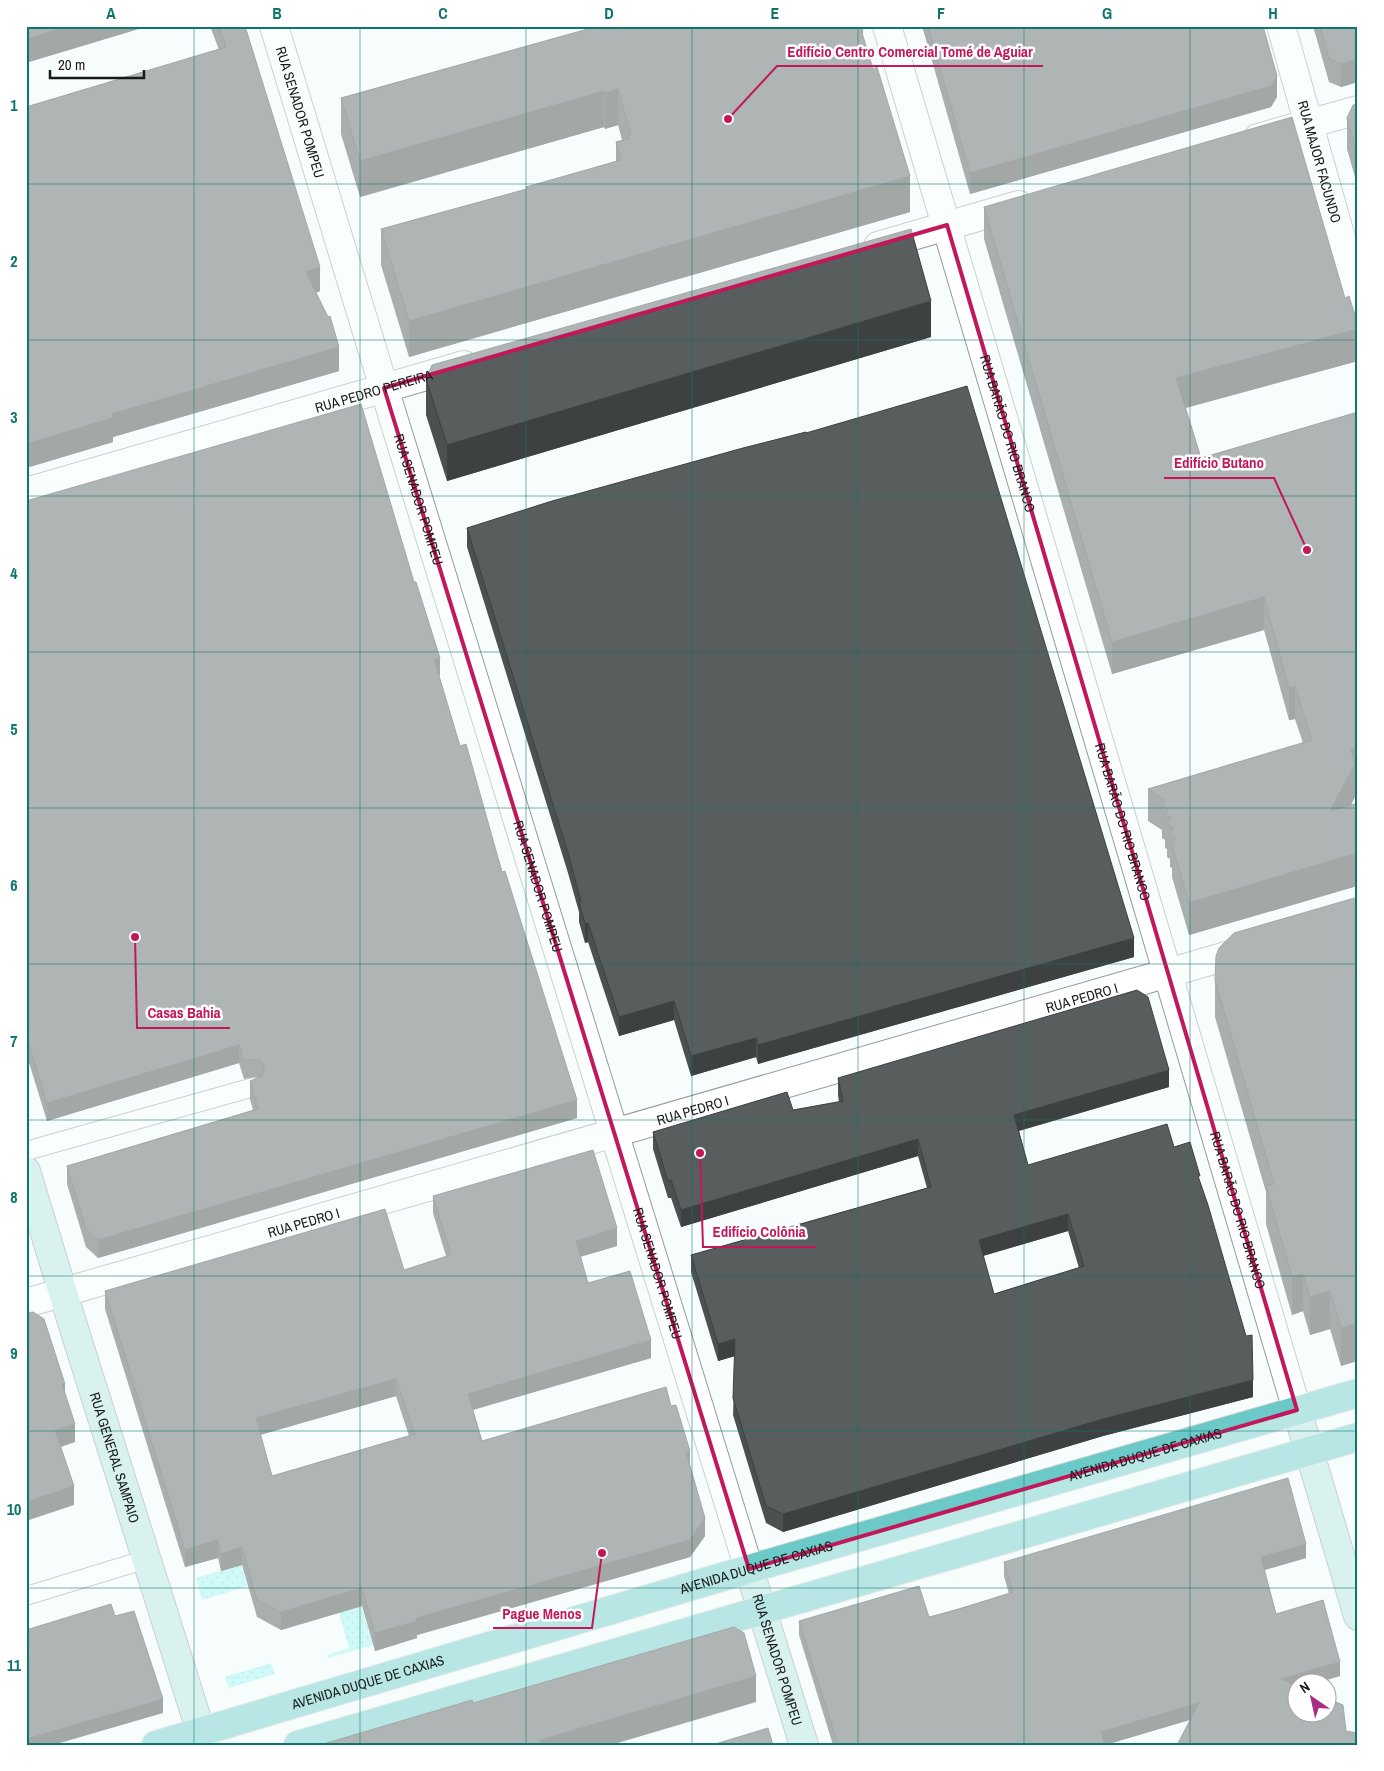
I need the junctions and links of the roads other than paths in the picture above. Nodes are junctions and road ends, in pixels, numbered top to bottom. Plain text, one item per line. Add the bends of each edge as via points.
1 (274, 26) edge
2 (887, 26) edge
3 (1281, 26) edge
4 (1358, 110) edge
5 (1308, 124) junction
6 (1233, 145) edge
7 (1045, 198) edge
8 (947, 225) junction
9 (856, 252) edge
10 (1358, 298) edge
11 (483, 360) edge
12 (384, 388) junction
13 (26, 492) edge
14 (1276, 942) edge
15 (1167, 974) junction
16 (254, 1087) edge
17 (613, 1133) junction
18 (26, 1151) edge
19 (26, 1171) edge
20 (62, 1292) junction
21 (26, 1303) edge
22 (1358, 1393) edge
23 (1297, 1410) junction
24 (1358, 1437) edge
25 (1309, 1451) junction
26 (146, 1559) junction
27 (749, 1569) junction
28 (26, 1596) edge
29 (762, 1611) junction
30 (1358, 1616) edge
31 (203, 1738) edge
32 (156, 1745) edge
33 (298, 1745) edge
34 (804, 1745) edge

1 - 12 street, RUA SENADOR POMPEU
2 - 8 street, RUA BARÃO DO RIO BRANCO
3 - 5 street, RUA MAJOR FACUNDO
4 - 5 street
5 - 6 street
5 - 10 street, RUA MAJOR FACUNDO
7 - 8 street
8 - 9 street
8 - 15 street, RUA BARÃO DO RIO BRANCO
11 - 12 street, RUA PEDRO PEREIRA
12 - 13 street, RUA PEDRO PEREIRA
12 - 17 street, RUA SENADOR POMPEU
14 - 15 street, RUA PEDRO I
15 - 17 street, RUA PEDRO I
15 - 23 street, RUA BARÃO DO RIO BRANCO
16 - 18 lane
17 - 20 street, RUA PEDRO I
17 - 27 street, RUA SENADOR POMPEU
19 - 20 main road, RUA GENERAL SAMPAIO
20 - 21 street, RUA PEDRO I
20 - 26 main road, RUA GENERAL SAMPAIO
22 - 23 main road, AVENIDA DUQUE DE CAXIAS
23 - 25 main road, RUA BARÃO DO RIO BRANCO
23 - 27 main road, AVENIDA DUQUE DE CAXIAS
24 - 25 main road
25 - 29 main road
25 - 30 main road, RUA BARÃO DO RIO BRANCO
26 - 28 lane
26 - 31 main road, RUA GENERAL SAMPAIO
27 - 29 main road, RUA SENADOR POMPEU
27 - 31 main road, AVENIDA DUQUE DE CAXIAS
29 - 33 main road
29 - 34 main road, RUA SENADOR POMPEU
31 - 32 main road, AVENIDA DUQUE DE CAXIAS

